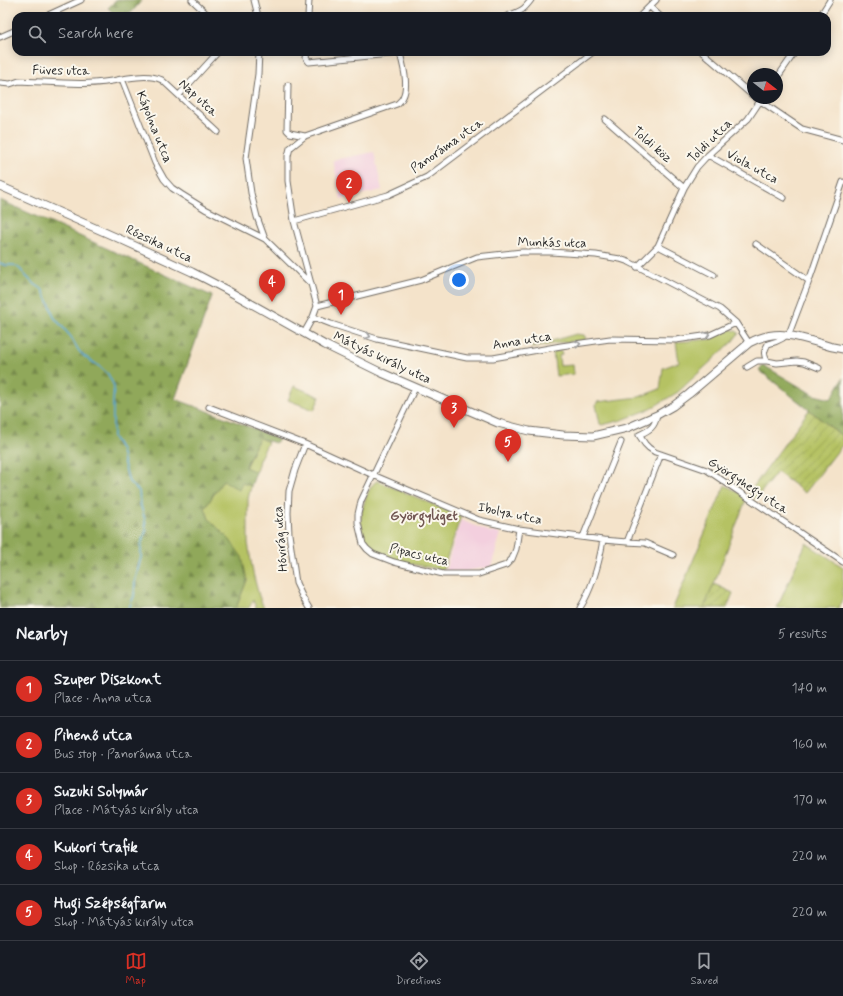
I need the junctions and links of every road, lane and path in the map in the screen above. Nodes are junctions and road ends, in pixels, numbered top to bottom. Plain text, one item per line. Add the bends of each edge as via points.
1 (81, 0) edge
2 (192, 0) edge
3 (254, 0) edge
4 (309, 0) edge
5 (531, 0) edge
6 (656, 0) edge
7 (830, 0) edge
8 (650, 7) junction
9 (55, 12) edge
10 (205, 12) edge
11 (257, 12) edge
12 (308, 12) edge
13 (518, 12) edge
14 (644, 12) edge
15 (656, 12) edge
16 (822, 12) edge
17 (12, 32) edge
18 (0, 37) edge
19 (214, 56) edge
20 (259, 56) edge
21 (306, 56) edge
22 (364, 56) edge
23 (402, 56) edge
24 (588, 56) edge
25 (707, 56) edge
26 (792, 56) edge
27 (783, 69) edge
28 (122, 79) junction
29 (162, 80) joint
30 (0, 83) edge
31 (288, 85) dead end
32 (747, 91) edge
33 (179, 95) junction
34 (756, 104) edge
35 (766, 104) edge
36 (605, 119) dead end
37 (218, 132) dead end
38 (305, 136) junction
39 (843, 140) edge
40 (708, 155) junction
41 (843, 182) edge
42 (0, 186) edge
43 (684, 188) junction
44 (842, 190) edge
45 (784, 198) dead end
46 (294, 221) junction
47 (265, 239) junction
48 (756, 244) dead end
49 (658, 246) junction
50 (637, 267) junction
51 (714, 275) dead end
52 (809, 281) junction
53 (311, 285) junction
54 (317, 306) junction
55 (313, 316) junction
56 (736, 323) junction
57 (304, 333) junction
58 (788, 335) junction
59 (750, 343) junction
60 (843, 349) edge
61 (767, 361) junction
62 (747, 367) dead end
63 (819, 368) dead end
64 (415, 388) junction
65 (209, 407) dead end
66 (657, 414) junction
67 (622, 442) dead end
68 (305, 444) junction
69 (661, 454) junction
70 (373, 475) junction
71 (519, 529) junction
72 (583, 537) junction
73 (603, 540) junction
74 (627, 542) junction
75 (673, 555) dead end
76 (843, 562) edge
77 (309, 608) edge
78 (580, 608) edge

1 - 9 street
2 - 10 street
3 - 11 street
4 - 12 street
5 - 13 street
6 - 8 street
7 - 16 street
8 - 14 street
8 - 15 street
17 - 18 street
19 - 33 street
20 - 47 street via 246,158 251,193
21 - 22 street via 309,62
23 - 38 street via 405,93 397,104
24 - 46 street, Panoráma utca via 427,177 388,196
25 - 32 street
26 - 27 street
28 - 29 street, Kápolna utca via 152,76
28 - 30 street, Füves utca via 90,84 19,81 10,84
28 - 47 street, Kápolna utca via 155,163 172,188 205,209
29 - 33 street, Nap utca
31 - 38 street via 287,130
33 - 37 street, Nap utca
34 - 40 street, Toldi utca via 748,119
35 - 39 street via 802,129
36 - 43 street, Toldi köz
38 - 46 street via 292,146 289,154 288,181
40 - 43 street, Toldi utca
40 - 45 street, Viola utca
41 - 44 street
42 - 57 main road, Rózsika utca via 192,272
43 - 49 street, Toldi utca
44 - 52 street
46 - 53 street
47 - 53 street
48 - 52 street
49 - 50 street, Toldi utca
49 - 51 street
50 - 54 street, Munkás utca via 620,259 551,252 477,257 421,280
50 - 56 street, Munkás utca via 720,309
52 - 58 street
53 - 54 street
54 - 55 street
55 -> 56 street, Anna utca via 378,339 467,358 493,358 610,340 695,338 710,335
55 - 57 street
56 - 59 street, Munkás utca
57 - 64 main road, Mátyás király utca via 358,362
58 - 59 main road, Mátyás király utca via 766,336
58 - 60 main road, Mátyás király utca
58 - 61 street via 768,344 764,350
59 - 66 main road, Mátyás király utca via 689,394
61 - 62 street via 757,361
61 - 63 street via 797,361
64 - 66 main road, Mátyás király utca via 498,423 529,431 563,435 593,436 627,428
64 - 70 street
65 - 68 street, Ibolya utca
66 - 69 street, Györgyhegy utca via 649,431 639,435 649,448
67 - 72 street
68 - 70 street, Ibolya utca
68 - 77 street, Hóvirág utca via 289,491 288,513 296,583
69 - 74 street
69 - 76 street, Györgyhegy utca via 707,470
70 - 71 street, Ibolya utca via 479,520
70 - 71 street, Pipacs utca via 361,501 358,523 363,544 380,557 443,574 479,574 506,566 516,549
71 - 72 street, Ibolya utca
72 - 73 street, Ibolya utca
73 - 74 street, Ibolya utca
73 - 78 street via 592,584
74 - 75 street via 645,543

